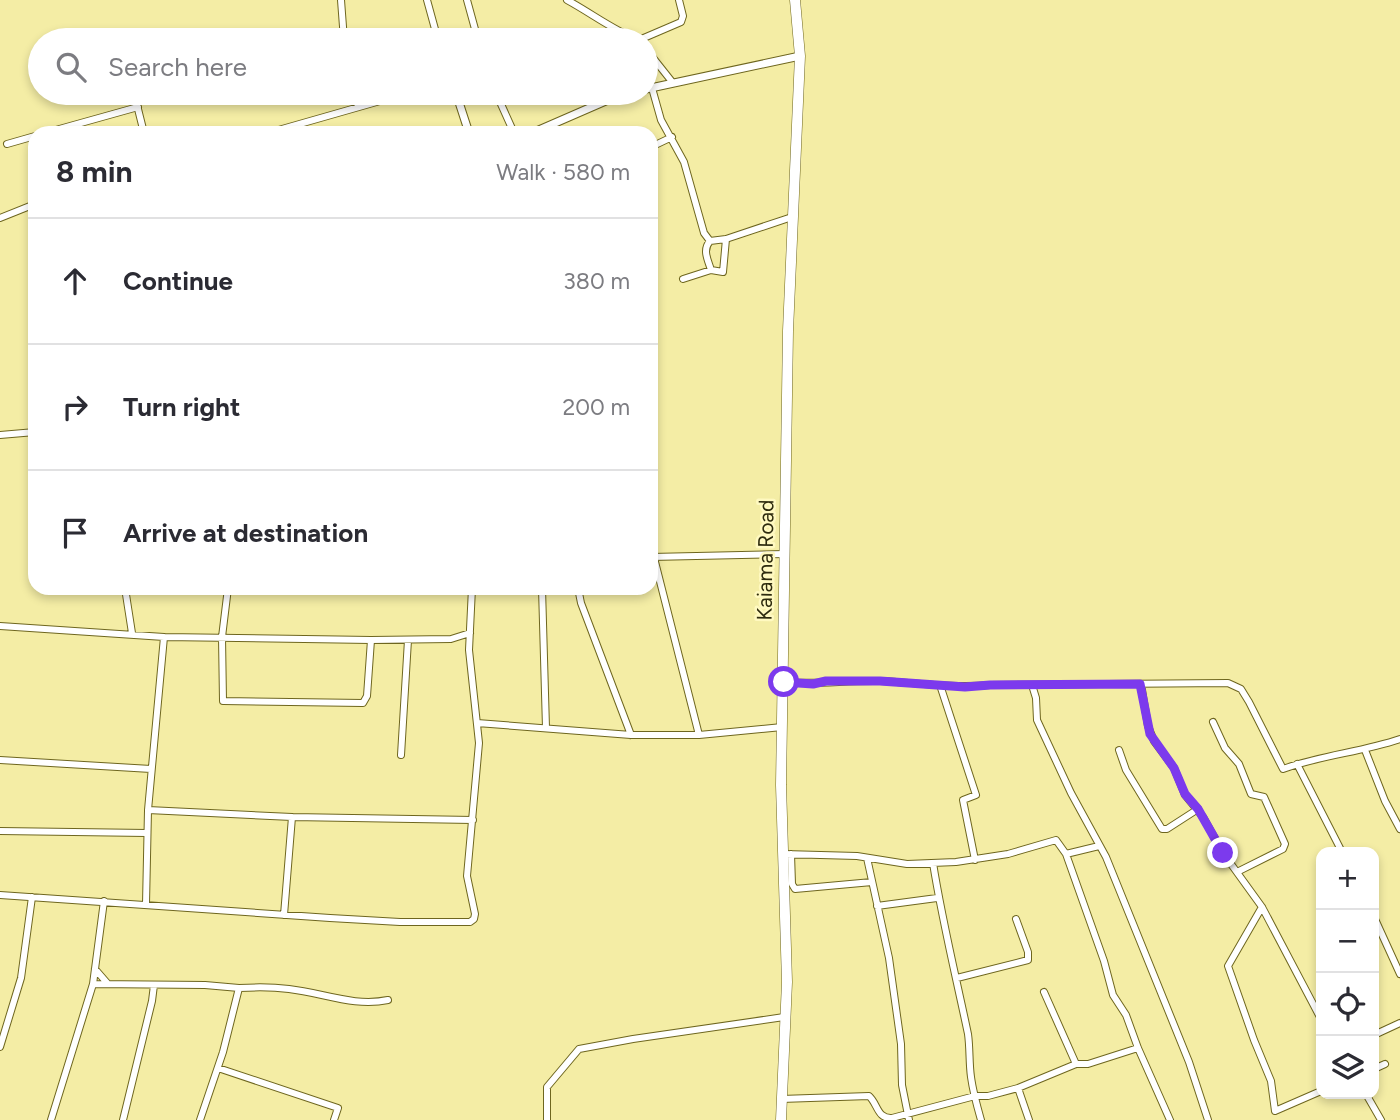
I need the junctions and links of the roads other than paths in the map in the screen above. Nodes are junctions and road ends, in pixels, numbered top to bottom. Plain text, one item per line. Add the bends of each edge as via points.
1 (341, 0) edge
2 (427, 0) edge
3 (467, 0) edge
4 (567, 0) edge
5 (679, 0) edge
6 (794, 0) edge
7 (343, 28) edge
8 (435, 28) edge
9 (475, 28) edge
10 (613, 28) edge
11 (658, 32) edge
12 (800, 56) junction
13 (658, 64) edge
14 (673, 83) junction
15 (658, 86) edge
16 (365, 105) edge
17 (460, 105) edge
18 (501, 105) edge
19 (593, 105) edge
20 (655, 105) edge
21 (138, 107) joint
22 (358, 107) joint
23 (70, 126) edge
24 (142, 126) edge
25 (292, 126) edge
26 (467, 126) edge
27 (511, 126) edge
28 (547, 126) edge
29 (672, 137) junction
30 (28, 138) edge
31 (7, 144) dead end
32 (658, 144) edge
33 (28, 207) edge
34 (0, 218) edge
35 (792, 218) junction
36 (726, 239) junction
37 (710, 241) junction
38 (711, 270) junction
39 (683, 279) dead end
40 (28, 433) edge
41 (0, 435) edge
42 (785, 554) junction
43 (658, 557) edge
44 (658, 580) edge
45 (126, 595) edge
46 (227, 595) edge
47 (472, 595) edge
48 (542, 595) edge
49 (579, 595) edge
50 (0, 626) edge
51 (132, 633) junction
52 (470, 633) junction
53 (163, 637) junction
54 (222, 637) junction
55 (371, 640) junction
56 (408, 640) junction
57 (784, 682) junction
58 (1140, 684) junction
59 (940, 685) junction
60 (1032, 685) junction
61 (1213, 722) dead end
62 (477, 723) junction
63 (782, 727) junction
64 (546, 728) junction
65 (631, 735) junction
66 (699, 735) junction
67 (1399, 742) edge
68 (1119, 750) dead end
69 (1365, 750) junction
70 (401, 754) dead end
71 (0, 760) edge
72 (1297, 764) junction
73 (151, 769) junction
74 (1198, 809) junction
75 (148, 810) junction
76 (292, 817) junction
77 (473, 820) junction
78 (1400, 829) edge
79 (0, 831) edge
80 (147, 833) junction
81 (1099, 846) junction
82 (1339, 847) edge
83 (787, 854) junction
84 (1066, 855) junction
85 (867, 858) junction
86 (975, 860) junction
87 (933, 863) junction
88 (1237, 872) junction
89 (872, 882) junction
90 (0, 895) edge
91 (32, 897) junction
92 (937, 898) junction
93 (104, 901) junction
94 (146, 904) junction
95 (877, 906) junction
96 (1262, 907) junction
97 (284, 915) junction
98 (1016, 919) dead end
99 (1379, 928) edge
100 (95, 969) junction
101 (1400, 974) edge
102 (957, 978) junction
103 (93, 984) junction
104 (108, 985) junction
105 (154, 985) junction
106 (239, 988) junction
107 (1044, 992) dead end
108 (388, 1000) dead end
109 (1316, 1010) edge
110 (784, 1017) junction
111 (1400, 1023) edge
112 (1379, 1033) edge
113 (0, 1047) edge
114 (1138, 1048) junction
115 (1385, 1064) dead end
116 (1076, 1065) junction
117 (1379, 1067) edge
118 (218, 1068) junction
119 (1018, 1088) junction
120 (1316, 1093) edge
121 (975, 1096) junction
122 (781, 1099) junction
123 (1369, 1099) edge
124 (907, 1116) edge
125 (51, 1120) edge
126 (123, 1120) edge
127 (200, 1120) edge
128 (334, 1120) edge
129 (547, 1120) edge
130 (781, 1120) edge
131 (981, 1120) edge
132 (1029, 1120) edge
133 (1170, 1120) edge
134 (1208, 1120) edge
135 (1381, 1120) edge

1 - 7 street
2 - 8 street
3 - 9 street
4 - 10 street
5 - 11 street via 681,22
6 - 12 highway, Kaiama Road
12 - 14 street
12 - 35 highway, Kaiama Road
13 - 14 street
14 - 15 street
16 - 22 street
17 - 26 street
18 - 27 street
19 - 28 street
20 - 29 street
21 - 23 street
21 - 24 street
22 - 25 street
29 - 32 street
29 - 37 street
30 - 31 street
33 - 34 street
35 - 36 street
35 - 42 highway, Kaiama Road
36 - 37 street
36 - 38 street via 725,269 720,273
37 - 38 street via 705,248
38 - 39 street
40 - 41 street
42 - 43 street
42 - 57 highway, Kaiama Road
44 - 66 street
45 - 51 street
46 - 54 street
47 - 52 street
48 - 64 street
49 - 65 street
50 - 51 street
51 - 53 street
52 - 56 street via 451,639
52 - 62 street
53 - 54 street
53 - 73 street
54 - 55 street
54 - 55 street via 223,701 357,704 368,696
55 - 56 street
56 - 70 street
57 - 59 street
57 - 63 highway, Kaiama Road
58 - 60 street
58 - 72 street via 1228,683 1241,689 1283,769
58 - 74 street via 1150,734
59 - 60 street
59 - 86 street via 976,795 963,800
60 - 81 street via 1037,720
61 - 88 street via 1251,794 1264,797 1285,844
62 - 64 street
62 - 77 street
63 - 66 street
63 - 83 highway, Kaiama Road
64 - 65 street
65 - 66 street
67 - 69 street
68 - 74 street via 1162,829
69 - 72 street
69 - 78 street
71 - 73 street
72 - 82 street
73 - 75 street
74 - 88 street
75 - 76 street
75 - 80 street
76 - 77 street
76 - 97 street
77 - 97 street via 467,876 475,914 470,922
79 - 80 street
80 - 94 street
81 - 84 street
81 - 134 street
83 - 85 street
83 - 89 street via 795,889
83 - 110 highway, Kaiama Road
84 - 86 street via 1056,840
84 - 114 street via 1113,995
85 - 87 street
85 - 89 street
86 - 87 street
87 - 92 street
88 - 96 street
89 - 95 street
90 - 91 street
91 - 93 street
91 - 113 street via 20,978
92 - 95 street
92 - 102 street
93 - 94 street
93 - 100 street
94 - 97 street
95 - 124 street via 889,958
96 - 109 street
96 - 120 street via 1228,966 1271,1081 1275,1111
98 - 102 street via 1028,960
99 - 101 street
100 - 103 street
100 - 104 street
102 - 121 street
103 - 104 street
103 - 125 street
104 - 105 street
105 - 106 street
105 - 126 street
106 - 108 street via 290,989 354,1003
106 - 118 street
107 - 116 street
110 - 122 highway, Kaiama Road
110 - 129 street via 579,1049 547,1087
111 - 112 street
114 - 116 street
114 - 133 street
115 - 117 street
116 - 119 street
118 - 127 street
118 - 128 street via 338,1108
119 - 121 street
119 - 132 street
121 - 124 street
121 - 131 street
122 - 124 street via 865,1096 873,1099 886,1119
122 - 130 highway, Kaiama Road
123 - 135 street

